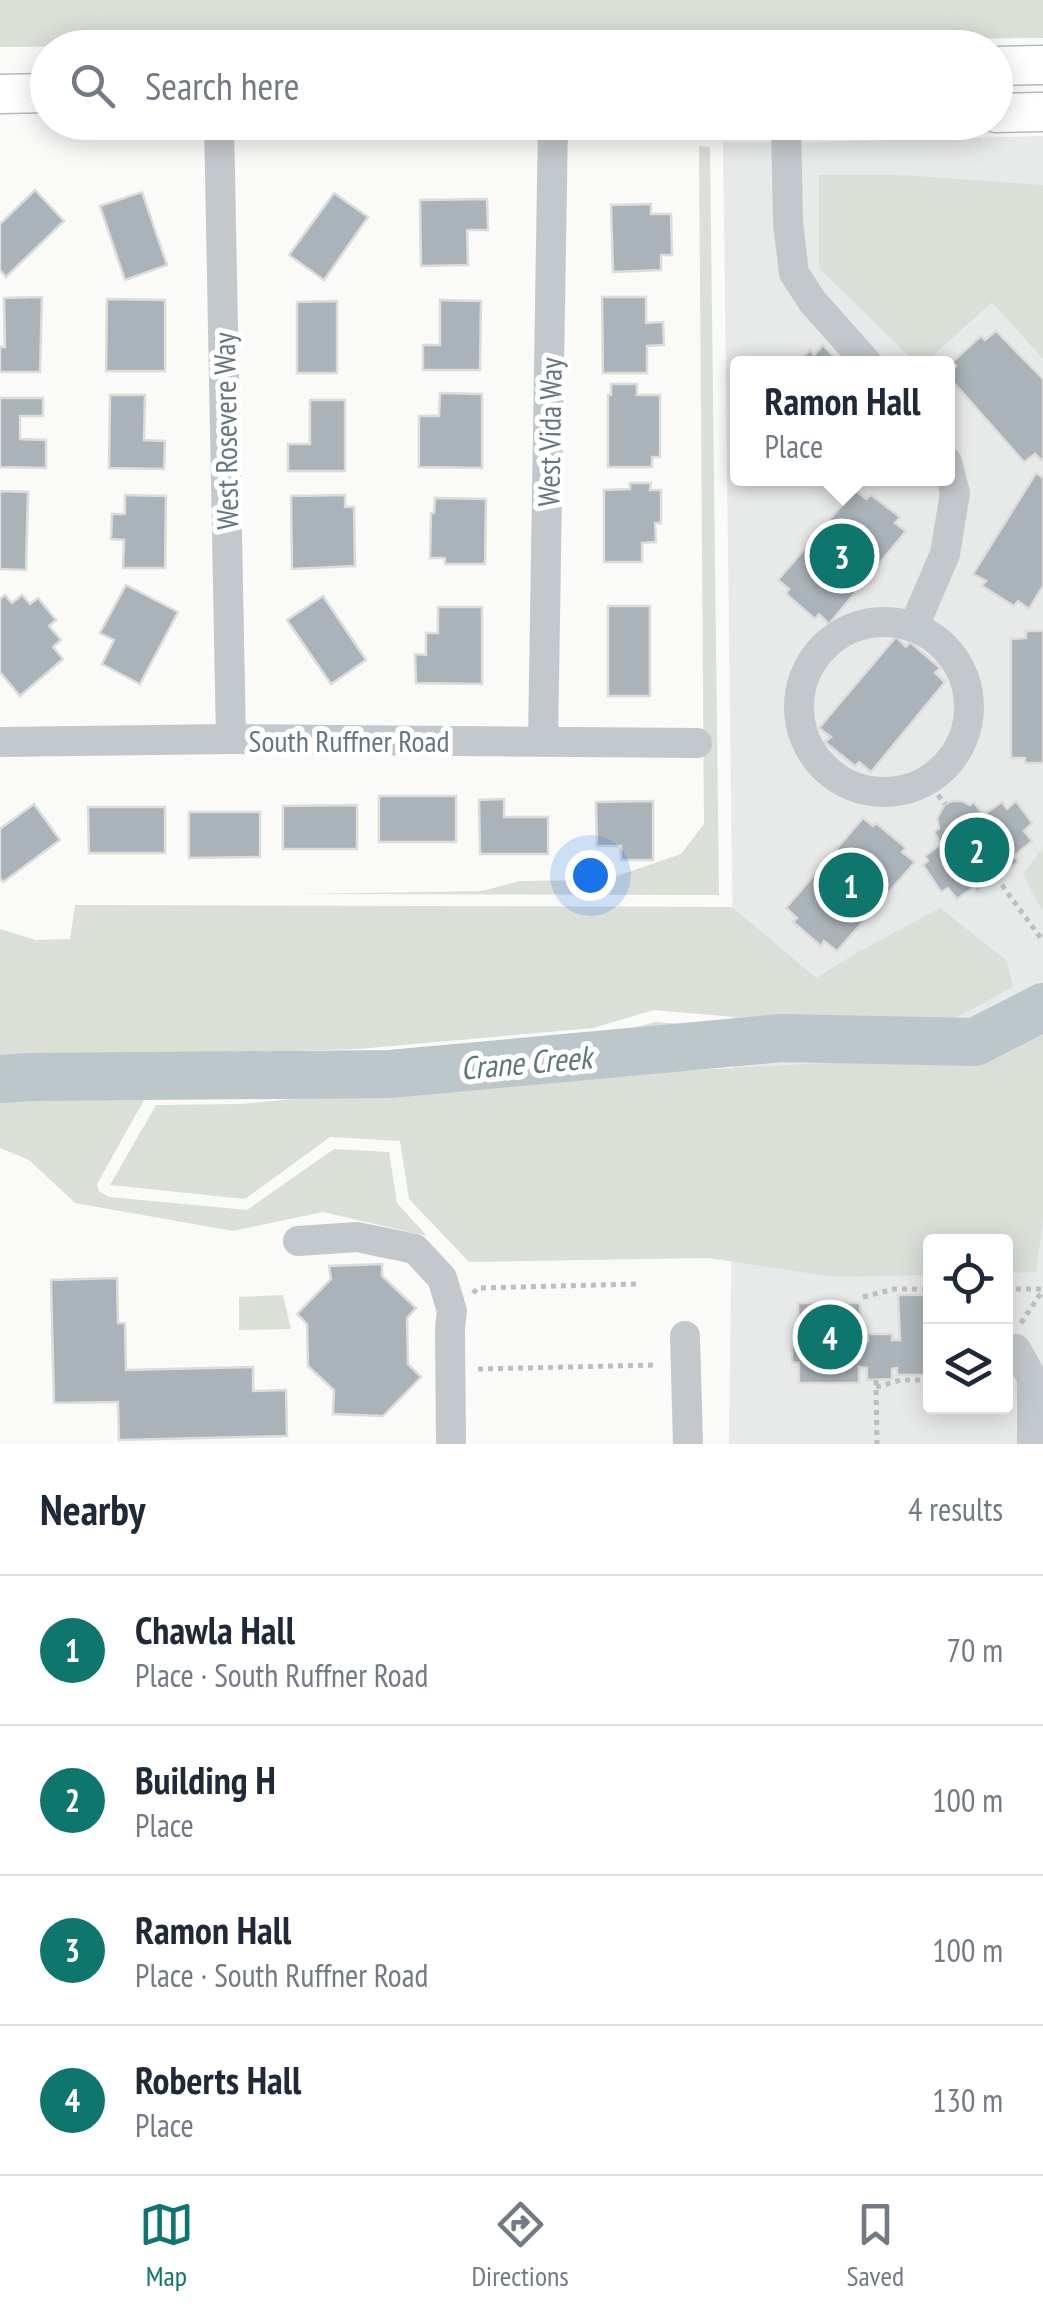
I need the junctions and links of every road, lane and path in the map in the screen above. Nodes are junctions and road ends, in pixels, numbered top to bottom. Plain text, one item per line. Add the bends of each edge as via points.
1 (1040, 65) edge
2 (1013, 66) edge
3 (30, 93) edge
4 (0, 94) edge
5 (1013, 112) edge
6 (1042, 112) edge
7 (220, 140) edge
8 (552, 140) edge
9 (786, 140) edge
10 (861, 356) edge
11 (953, 486) edge
12 (914, 626) junction
13 (231, 740) junction
14 (544, 741) junction
15 (0, 742) edge
16 (697, 744) dead end
17 (938, 794) dead end
18 (945, 804) dead end
19 (996, 877) dead end
20 (1043, 941) edge
21 (298, 1241) dead end
22 (638, 1284) dead end
23 (923, 1289) edge
24 (1013, 1289) edge
25 (1043, 1290) edge
26 (863, 1297) dead end
27 (452, 1311) junction
28 (685, 1336) dead end
29 (1018, 1336) joint
30 (670, 1364) dead end
31 (460, 1369) dead end
32 (923, 1380) edge
33 (451, 1444) edge
34 (688, 1444) edge
35 (877, 1444) edge
36 (1032, 1444) edge

1 - 2 main road
3 - 4 main road
5 - 6 main road
7 - 13 street, West Rosevere Way
8 - 14 street, West Vida Way
9 - 10 street via 794,274
11 - 12 street via 945,554
12 - 12 street via 861,624 816,654 804,677 802,731 832,776 855,788 914,788 959,750 969,722 964,678 940,641
13 - 14 street, South Ruffner Road
13 - 15 street, South Ruffner Road
14 - 16 street, South Ruffner Road
17 - 18 path
19 - 20 path
21 - 27 street via 357,1237 415,1249 442,1278
22 - 27 path via 478,1288
23 - 26 path
24 - 25 path
25 - 29 path
27 - 33 street
28 - 34 street
29 - 36 street via 1032,1378
30 - 31 path
32 - 35 path via 876,1383

